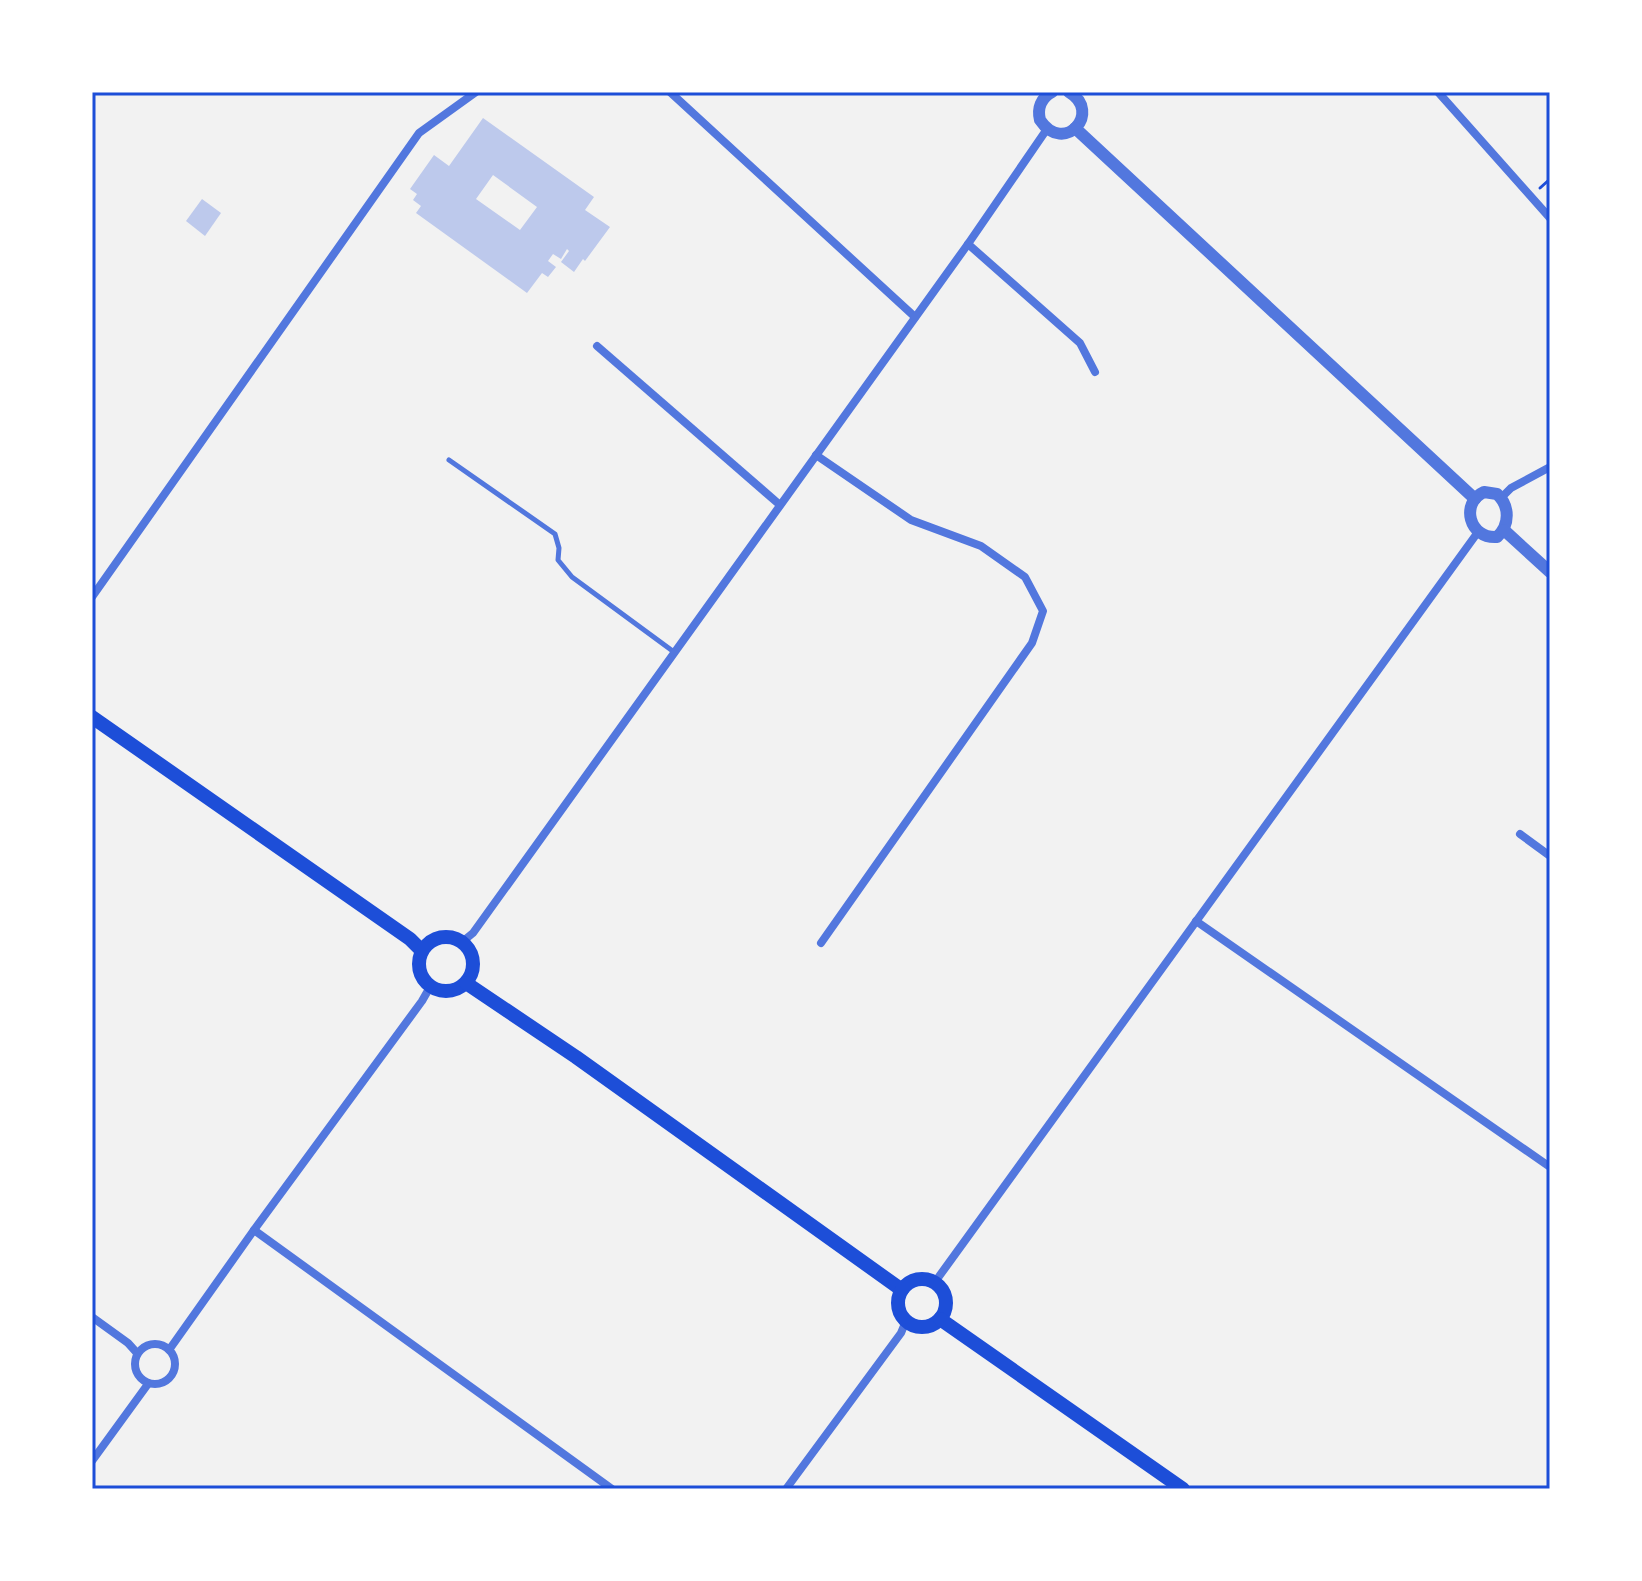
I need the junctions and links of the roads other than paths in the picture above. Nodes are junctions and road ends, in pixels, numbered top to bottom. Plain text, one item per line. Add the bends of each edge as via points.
1 (476, 92) edge
2 (670, 92) edge
3 (1438, 92) edge
4 (1074, 93) edge
5 (1044, 95) edge
6 (1075, 128) junction
7 (1047, 129) junction
8 (1550, 218) edge
9 (968, 244) junction
10 (915, 317) junction
11 (597, 346) dead end
12 (1095, 372) dead end
13 (816, 455) junction
14 (449, 460) dead end
15 (1550, 467) edge
16 (1501, 498) junction
17 (1475, 499) junction
18 (780, 505) junction
19 (1504, 530) junction
20 (1478, 532) junction
21 (1550, 572) edge
22 (92, 597) edge
23 (674, 652) junction
24 (92, 717) edge
25 (1520, 834) dead end
26 (1550, 856) edge
27 (1196, 921) junction
28 (462, 942) junction
29 (821, 943) dead end
30 (422, 951) junction
31 (466, 983) junction
32 (430, 987) junction
33 (1550, 1167) edge
34 (254, 1230) junction
35 (935, 1282) junction
36 (902, 1290) junction
37 (92, 1317) edge
38 (940, 1319) junction
39 (906, 1321) junction
40 (169, 1350) junction
41 (137, 1353) junction
42 (148, 1384) junction
43 (92, 1461) edge
44 (612, 1489) edge
45 (786, 1489) edge
46 (1183, 1489) edge

1 - 22 street via 419,133
2 - 10 street
3 - 8 street
4 - 6 street via 1082,110
5 - 7 street via 1039,115
6 - 7 street via 1063,134
6 - 17 street
7 - 9 street
9 - 10 street
9 - 12 street via 1080,343
10 - 13 street
11 - 18 street
13 - 18 street
13 - 29 street via 911,520 981,546 1025,577 1043,611 1032,643
14 - 23 lane via 555,534 558,560 572,577
15 - 16 street
16 - 17 street via 1484,492
16 - 19 street via 1507,518
17 - 20 street via 1470,513
18 - 23 street
19 - 20 street via 1493,538
19 - 21 street
20 - 27 street
23 - 28 street
24 - 30 main road
25 - 26 street
27 - 33 street
27 - 35 street
28 - 30 main road via 440,937
28 - 31 main road via 473,961
30 - 32 main road via 419,970
31 - 32 main road via 449,991
31 - 36 main road
32 - 34 street
34 - 40 street
34 - 44 street
35 - 36 main road via 917,1279
35 - 38 main road via 946,1300
36 - 39 main road via 898,1307
37 - 41 street
38 - 39 main road via 924,1327
38 - 46 main road
39 - 45 street
40 - 41 street via 152,1344
40 - 42 street via 175,1362 172,1376 161,1384
41 - 42 street via 135,1371
42 - 43 street

